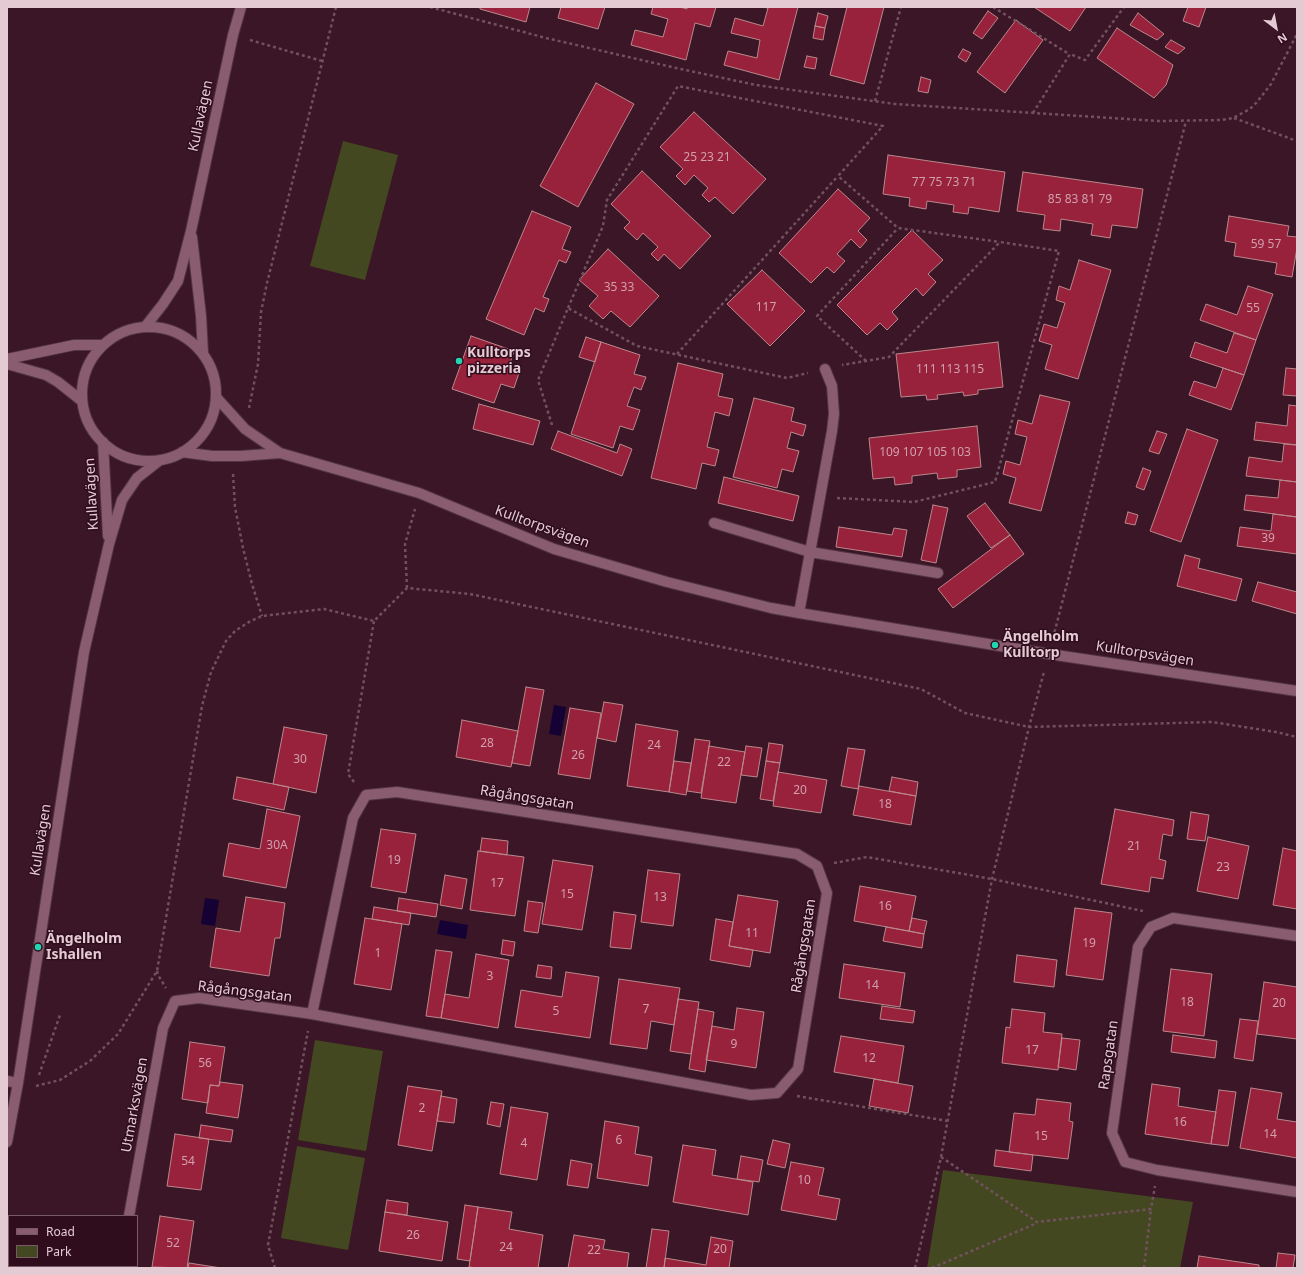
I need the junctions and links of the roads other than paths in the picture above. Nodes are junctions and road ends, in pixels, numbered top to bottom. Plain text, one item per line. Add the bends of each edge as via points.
1 (241, 7) edge
2 (191, 231) junction
3 (145, 327) junction
4 (103, 345) junction
5 (203, 353) junction
6 (7, 359) edge
7 (7, 364) edge
8 (825, 369) road end
9 (216, 397) junction
10 (82, 401) junction
11 (103, 442) junction
12 (182, 452) junction
13 (280, 453) junction
14 (160, 460) junction
15 (714, 523) dead end
16 (109, 544) junction
17 (810, 552) junction
18 (938, 573) dead end
19 (799, 613) junction
20 (1297, 691) edge
21 (1297, 936) edge
22 (175, 1001) joint
23 (312, 1014) junction
24 (7, 1081) edge
25 (18, 1083) junction
26 (7, 1142) edge
27 (1297, 1192) edge
28 (130, 1215) edge

1 - 2 street, Kullavägen
2 - 3 street, Kullavägen via 178,281
2 - 5 street, Kullavägen
3 - 4 street, Kullavägen via 122,332
3 - 5 street, Kullavägen via 167,329 187,338
4 - 6 street via 74,345
4 - 10 street, Kullavägen via 90,361 83,381
5 - 9 street, Kullavägen via 213,374
7 - 10 street via 46,375
8 - 17 street via 832,386 834,414
9 - 12 street, Kullavägen via 213,414 206,429 196,442
9 - 13 street, Kulltorpsvägen via 245,429
10 - 11 street, Kullavägen via 89,424
11 - 14 street, Kullavägen via 120,454 140,460
11 - 16 street, Kullavägen
12 - 13 street, Kulltorpsvägen via 212,456
12 - 14 street, Kullavägen
13 - 19 street, Kulltorpsvägen via 419,493 554,549 667,582
14 - 16 street, Kullavägen via 137,478 122,500
15 - 17 street
16 - 25 street, Kullavägen via 84,652
17 - 18 street
17 - 19 street
19 - 20 street, Kulltorpsvägen
21 - 27 street, Rapsgatan via 1173,918 1151,927 1138,947 1112,1133 1124,1162 1157,1170
22 - 23 street, Rågångsgatan via 199,998
22 - 28 street, Utmarksvägen via 163,1028
23 - 23 street, Rågångsgatan via 353,818 366,795 397,792 797,854 817,866 827,893 798,1069 777,1093 751,1095
24 - 25 street
25 - 26 street, Kullavägen

